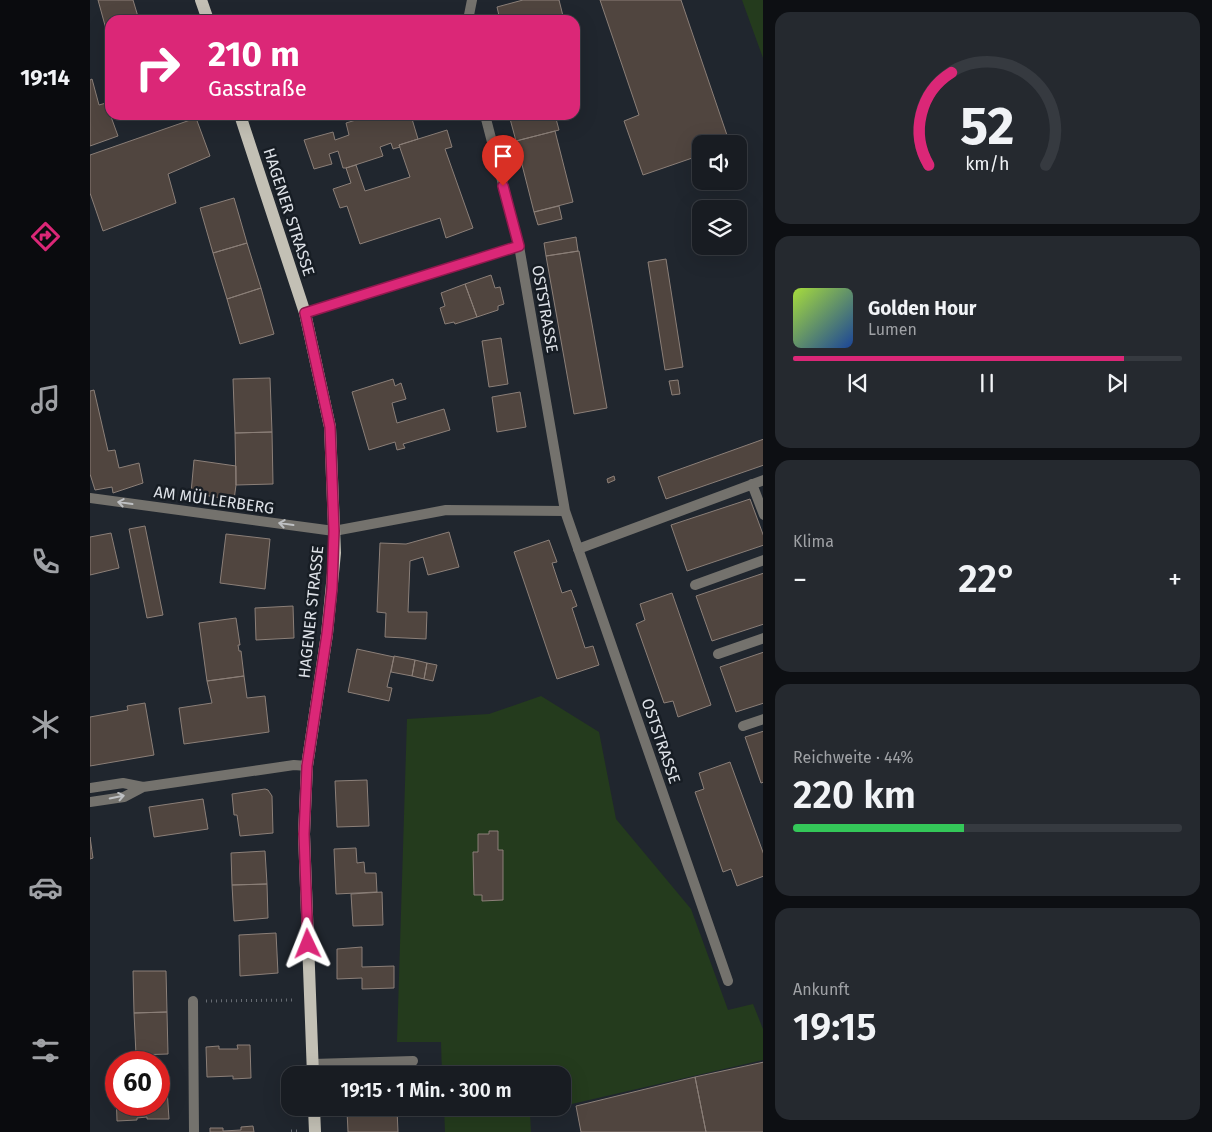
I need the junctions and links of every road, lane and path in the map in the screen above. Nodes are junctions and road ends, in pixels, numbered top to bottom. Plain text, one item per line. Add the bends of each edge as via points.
1 (201, 0) edge
2 (472, 0) edge
3 (206, 15) edge
4 (469, 15) edge
5 (242, 120) edge
6 (486, 120) edge
7 (519, 246) junction
8 (305, 313) junction
9 (763, 480) edge
10 (752, 484) junction
11 (90, 498) edge
12 (565, 511) junction
13 (763, 515) edge
14 (334, 531) junction
15 (578, 549) junction
16 (763, 560) edge
17 (695, 585) dead end
18 (763, 638) edge
19 (718, 654) dead end
20 (763, 719) edge
21 (743, 726) dead end
22 (307, 766) junction
23 (143, 787) junction
24 (90, 788) edge
25 (90, 802) edge
26 (728, 981) dead end
27 (310, 1000) junction
28 (193, 1001) joint
29 (413, 1061) dead end
30 (313, 1066) edge
31 (357, 1066) edge
32 (314, 1116) edge
33 (194, 1132) edge
34 (315, 1132) edge

1 - 3 main road
2 - 4 street
5 - 8 main road, HAGENER STRASSE
6 - 7 street, OSTSTRASSE
7 - 8 street
7 - 12 street, OSTSTRASSE
8 - 14 main road, HAGENER STRASSE via 330,427
9 - 10 street
10 - 13 street
10 - 15 street
14 -> 11 street, AM MÜLLERBERG
12 - 14 street via 446,510
12 - 15 street, OSTSTRASSE
14 - 22 main road, HAGENER STRASSE via 327,634
15 - 26 street, OSTSTRASSE
16 - 17 street
18 - 19 street
20 - 21 street
22 - 23 street via 294,765
22 - 27 main road, HAGENER STRASSE via 304,834
23 - 24 street via 123,783
25 -> 23 street via 124,796
27 - 28 path
27 - 30 main road, HAGENER STRASSE
28 - 33 street
29 - 31 street, HAGENER STRASSE
32 - 34 main road

